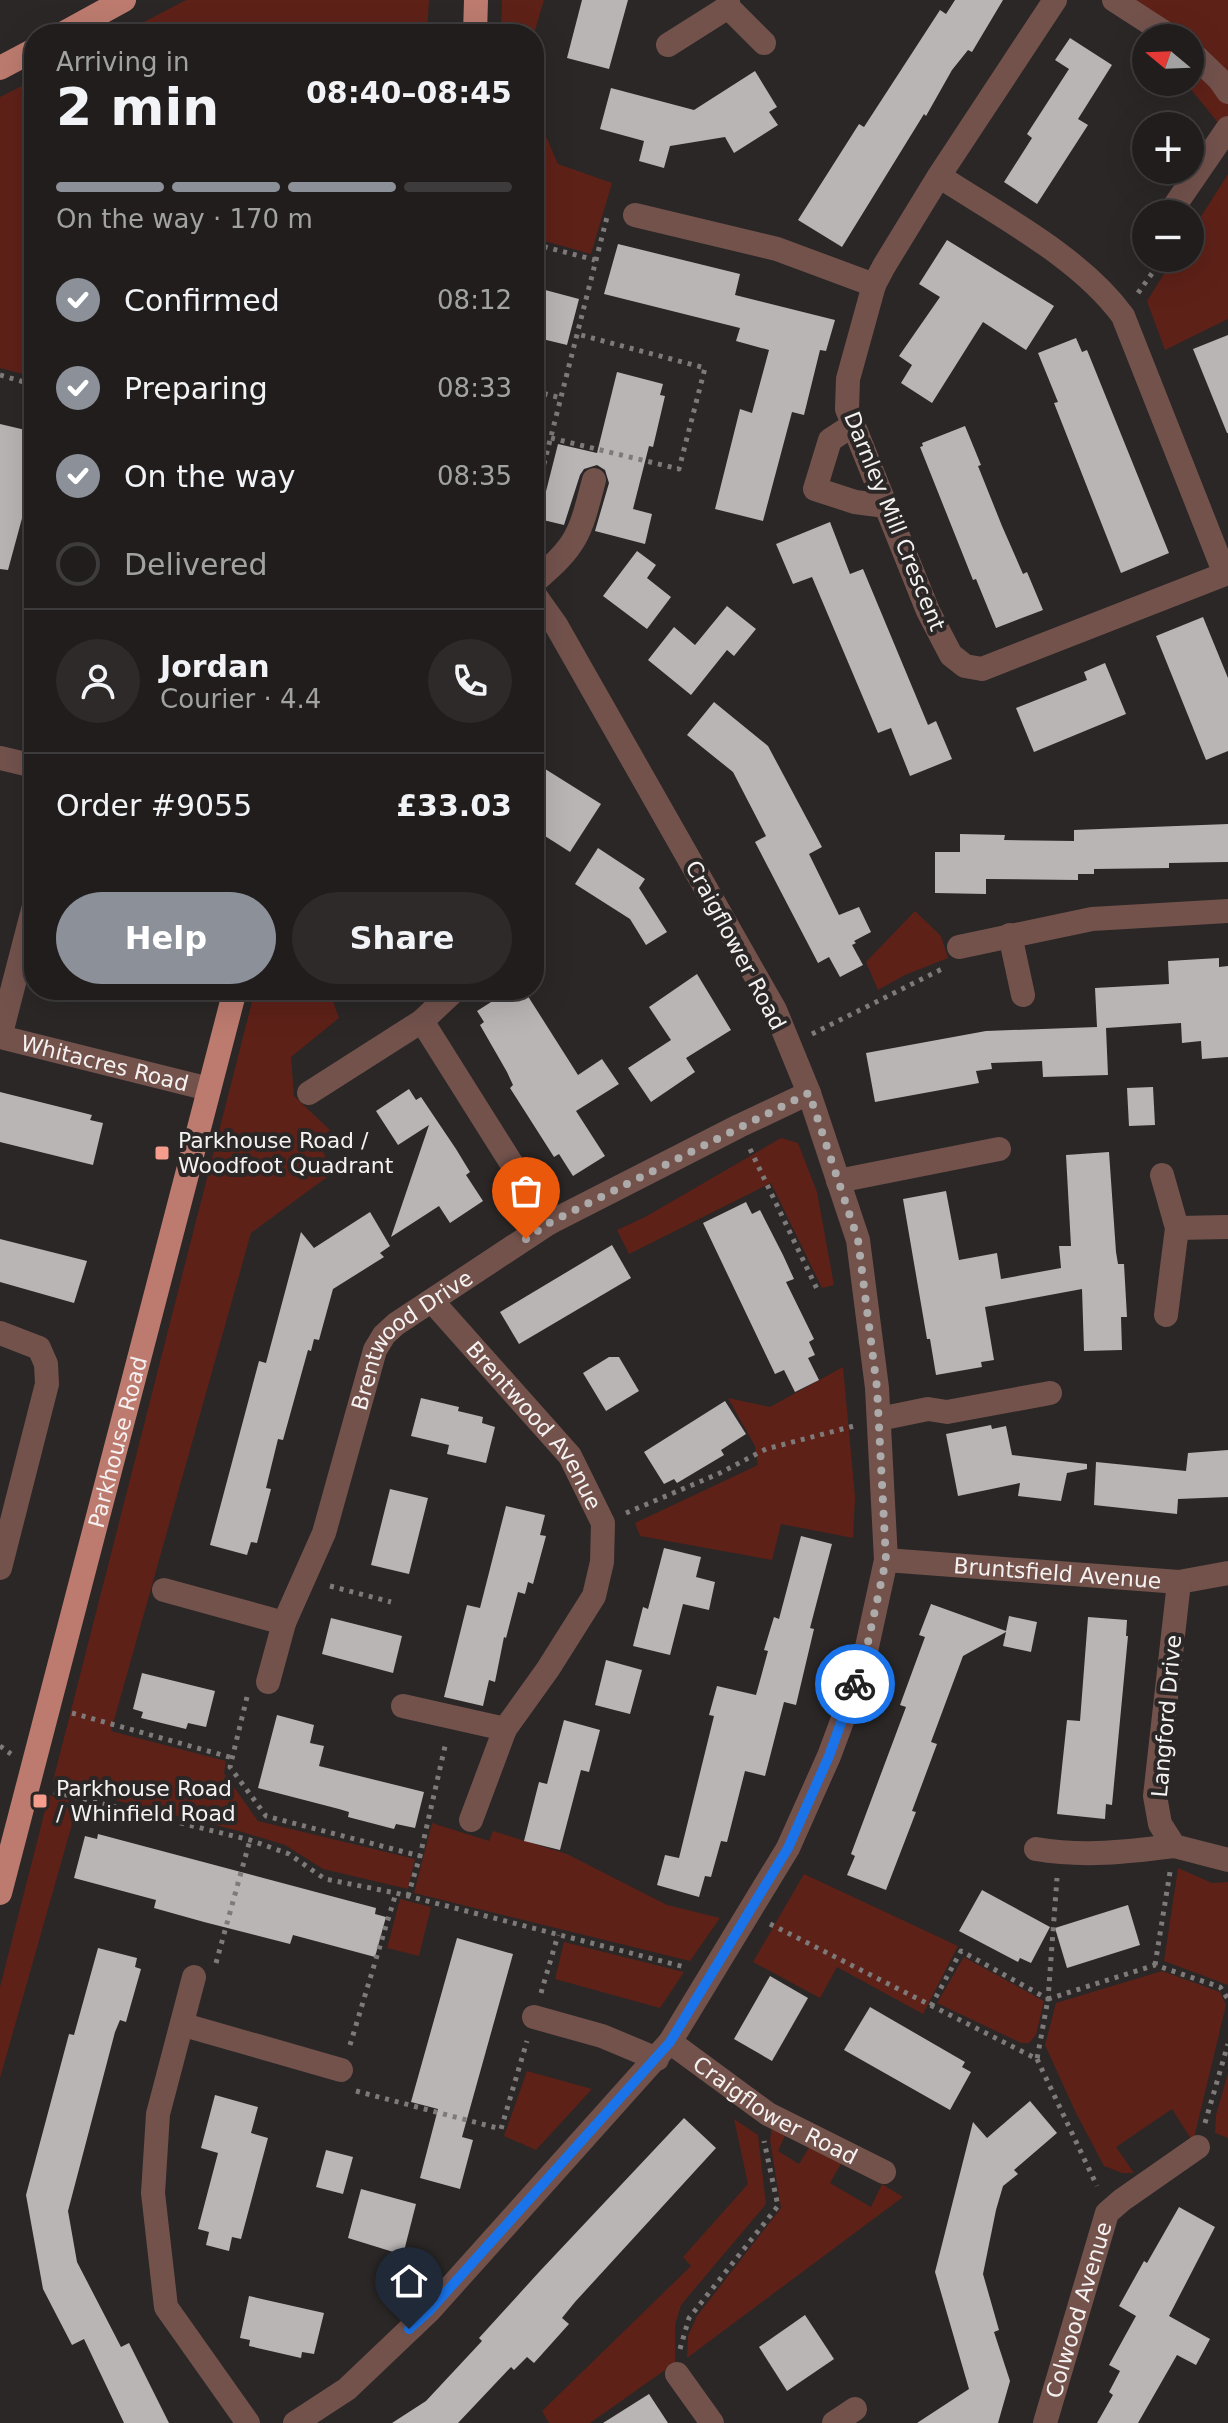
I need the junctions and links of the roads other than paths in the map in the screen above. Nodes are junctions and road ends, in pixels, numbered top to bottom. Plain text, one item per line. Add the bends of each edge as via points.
1 (124, 0) edge
2 (476, 0) edge
3 (1055, 0) edge
4 (1114, 0) edge
5 (728, 4) edge
6 (80, 24) edge
7 (475, 24) edge
8 (1151, 24) edge
9 (764, 43) dead end
10 (668, 45) dead end
11 (24, 55) edge
12 (1204, 66) edge
13 (0, 68) edge
14 (1228, 92) edge
15 (1228, 128) edge
16 (939, 176) junction
17 (1179, 200) edge
18 (635, 215) dead end
19 (874, 285) junction
20 (853, 425) junction
21 (594, 480) dead end
22 (886, 506) junction
23 (544, 573) edge
24 (1227, 577) edge
25 (544, 608) edge
26 (0, 758) edge
27 (24, 764) edge
28 (1228, 911) edge
29 (1010, 935) junction
30 (24, 945) edge
31 (959, 947) road end
32 (1023, 995) dead end
33 (232, 1000) edge
34 (444, 1000) edge
35 (422, 1021) junction
36 (0, 1037) edge
37 (209, 1089) junction
38 (309, 1093) dead end
39 (809, 1093) junction
40 (999, 1149) dead end
41 (1162, 1175) dead end
42 (838, 1181) junction
43 (549, 1223) junction
44 (1228, 1227) edge
45 (1177, 1228) junction
46 (432, 1301) junction
47 (1166, 1315) dead end
48 (0, 1333) edge
49 (1050, 1393) dead end
50 (879, 1419) junction
51 (886, 1560) junction
52 (0, 1568) edge
53 (1228, 1573) edge
54 (1179, 1582) junction
55 (164, 1590) dead end
56 (284, 1623) junction
57 (268, 1682) road end
58 (403, 1706) dead end
59 (505, 1729) junction
60 (471, 1820) dead end
61 (1174, 1846) junction
62 (1047, 1851) road end
63 (1228, 1860) edge
64 (0, 1893) edge
65 (194, 1977) road end
66 (534, 2017) road end
67 (184, 2025) junction
68 (663, 2051) junction
69 (341, 2070) road end
70 (1198, 2147) road end
71 (884, 2172) dead end
72 (677, 2374) road end
73 (855, 2409) dead end
74 (248, 2423) edge
75 (295, 2423) edge
76 (712, 2423) edge
77 (834, 2423) edge
78 (1045, 2423) edge

1 - 6 main road
2 - 7 main road
3 - 16 street, Darnley Mill Crescent
4 - 8 street
5 - 9 street
5 - 10 street
11 - 13 main road
12 - 14 street
15 - 17 street
16 - 19 street, Darnley Mill Crescent
16 - 24 street, Darnley Mill Crescent via 1080,269 1123,316
18 - 19 street via 777,249
19 - 20 street, Darnley Mill Crescent via 848,379 847,409
20 - 22 street, Darnley Mill Crescent
20 - 22 street via 830,440 815,489
21 - 23 street via 580,533
22 - 24 street, Darnley Mill Crescent via 928,611 951,655 965,666 982,669
25 - 39 street, Craigflower Road via 775,1010
26 - 27 street
28 - 29 street via 1092,919
29 - 31 street
29 - 32 street
30 - 36 street
33 - 37 main road, Parkhouse Road
34 - 35 street
35 - 38 street
35 - 43 street
36 - 37 street, Whitacres Road
37 - 64 main road, Parkhouse Road
39 - 42 street, Craigflower Road
39 - 43 street, Brentwood Drive
40 - 42 street
41 - 45 street
42 - 50 street, Craigflower Road via 858,1240
43 - 46 street, Brentwood Drive
44 - 45 street
45 - 47 street
46 - 56 street, Brentwood Drive via 396,1324 375,1350 324,1533
46 - 59 street, Brentwood Avenue via 570,1456 603,1523 594,1596
48 - 52 street via 39,1348 47,1384
49 - 50 street
50 - 51 street, Craigflower Road
51 - 54 street, Bruntsfield Avenue
51 - 68 street, Craigflower Road via 863,1665 788,1848
53 - 54 street, Bruntsfield Avenue
54 - 61 street, Langford Drive via 1155,1796 1160,1824
55 - 56 street
56 - 57 street, Brentwood Drive
58 - 59 street
59 - 60 street, Brentwood Avenue
61 - 62 street via 1106,1855
61 - 63 street
65 - 67 street
66 - 68 street
67 - 69 street
67 - 74 street via 158,2114 153,2193 166,2307
68 - 71 street, Craigflower Road via 768,2114
68 - 75 street, Craigflower Road via 430,2310 347,2389
70 - 78 street, Colwood Avenue via 1107,2213
72 - 76 street
73 - 77 street

